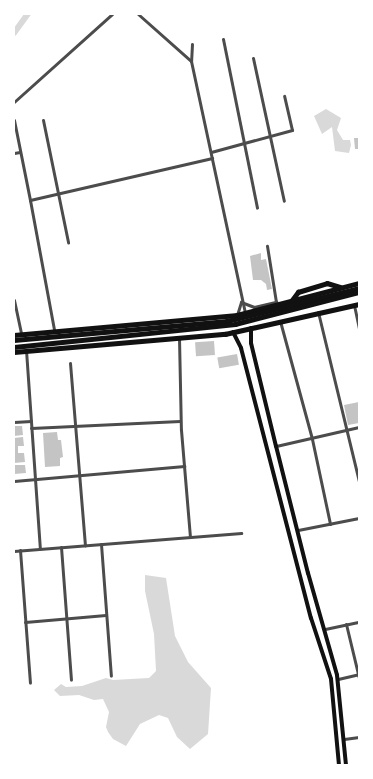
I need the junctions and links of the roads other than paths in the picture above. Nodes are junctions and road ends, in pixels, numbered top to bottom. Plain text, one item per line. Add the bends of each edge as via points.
1 (112, 14) edge
2 (138, 14) edge
3 (223, 39) dead end
4 (192, 44) dead end
5 (253, 58) dead end
6 (191, 61) junction
7 (284, 96) dead end
8 (14, 102) edge
9 (14, 120) edge
10 (43, 120) dead end
11 (270, 136) junction
12 (243, 143) junction
13 (20, 152) junction
14 (211, 152) junction
15 (14, 153) edge
16 (212, 158) junction
17 (58, 194) junction
18 (30, 200) junction
19 (284, 201) dead end
20 (257, 208) dead end
21 (68, 242) dead end
22 (267, 246) dead end
23 (359, 283) edge
24 (341, 287) junction
25 (359, 288) edge
26 (359, 292) edge
27 (14, 300) edge
28 (292, 300) junction
29 (241, 302) junction
30 (357, 305) edge
31 (318, 312) junction
32 (245, 313) junction
33 (237, 315) junction
34 (280, 321) junction
35 (251, 328) junction
36 (359, 329) edge
37 (54, 330) junction
38 (234, 332) junction
39 (21, 334) junction
40 (14, 335) edge
41 (179, 338) junction
42 (14, 340) edge
43 (14, 347) edge
44 (26, 350) junction
45 (14, 352) edge
46 (70, 363) dead end
47 (180, 420) junction
48 (31, 421) junction
49 (14, 422) edge
50 (75, 426) junction
51 (359, 427) edge
52 (31, 428) junction
53 (348, 431) junction
54 (312, 439) junction
55 (276, 446) junction
56 (184, 466) junction
57 (79, 476) junction
58 (35, 479) junction
59 (359, 480) edge
60 (14, 481) edge
61 (359, 518) edge
62 (330, 524) junction
63 (298, 530) junction
64 (241, 533) dead end
65 (190, 537) junction
66 (101, 544) junction
67 (85, 545) junction
68 (61, 547) junction
69 (40, 549) junction
70 (20, 550) junction
71 (14, 551) edge
72 (106, 615) junction
73 (67, 618) junction
74 (26, 622) junction
75 (359, 622) edge
76 (346, 624) junction
77 (325, 629) junction
78 (359, 674) edge
79 (111, 676) dead end
80 (359, 678) edge
81 (338, 679) junction
82 (71, 680) dead end
83 (30, 683) dead end
84 (359, 737) edge
85 (344, 740) junction
86 (339, 765) edge
87 (346, 765) edge

1 - 8 street
2 - 6 street
3 - 12 street
4 - 6 street
5 - 11 street
6 - 14 street
7 - 11 street via 292,130
9 - 13 street
10 - 17 street
11 - 12 street
11 - 19 street
12 - 14 street
12 - 20 street
13 - 15 street
13 - 18 street
14 - 16 street
16 - 17 street
16 - 29 street
17 - 18 street
17 - 21 street
18 - 37 street
22 - 29 street via 276,302 254,308
23 - 24 main road
24 - 28 main road
24 - 28 main road via 327,283 298,292
25 - 42 main road via 227,321
26 - 43 main road via 235,324
27 - 39 street
28 - 32 main road
29 - 32 street
29 - 33 street
30 - 31 main road
30 - 36 street
31 - 34 main road
31 - 53 street
32 - 33 main road
33 - 37 main road
34 - 35 main road
34 - 54 street
35 - 38 main road
35 - 55 main road via 251,343
37 - 39 main road
38 - 41 main road
38 - 86 main road via 241,348 311,618 331,679
39 - 40 main road
41 - 44 main road
41 - 47 street
44 - 45 main road
44 - 48 street
46 - 50 street
47 - 50 street
47 - 56 street
48 - 49 street
48 - 52 street
50 - 52 street
50 - 57 street
51 - 53 street
52 - 58 street
53 - 54 street
53 - 59 street
54 - 55 street
54 - 62 street
55 - 63 main road
56 - 57 street
56 - 65 street
57 - 58 street
57 - 67 street
58 - 60 street
58 - 69 street
61 - 62 street
62 - 63 street
63 - 77 main road
64 - 65 street
65 - 66 street
66 - 67 street
66 - 72 street
67 - 68 street
68 - 69 street
68 - 73 street
69 - 70 street
70 - 71 street
70 - 74 street
72 - 73 street
72 - 79 street
73 - 74 street
73 - 82 street
74 - 83 street
75 - 76 street
76 - 77 street
76 - 78 street
77 - 81 main road
78 - 80 street
78 - 81 street
81 - 85 main road
84 - 85 street
85 - 87 main road

